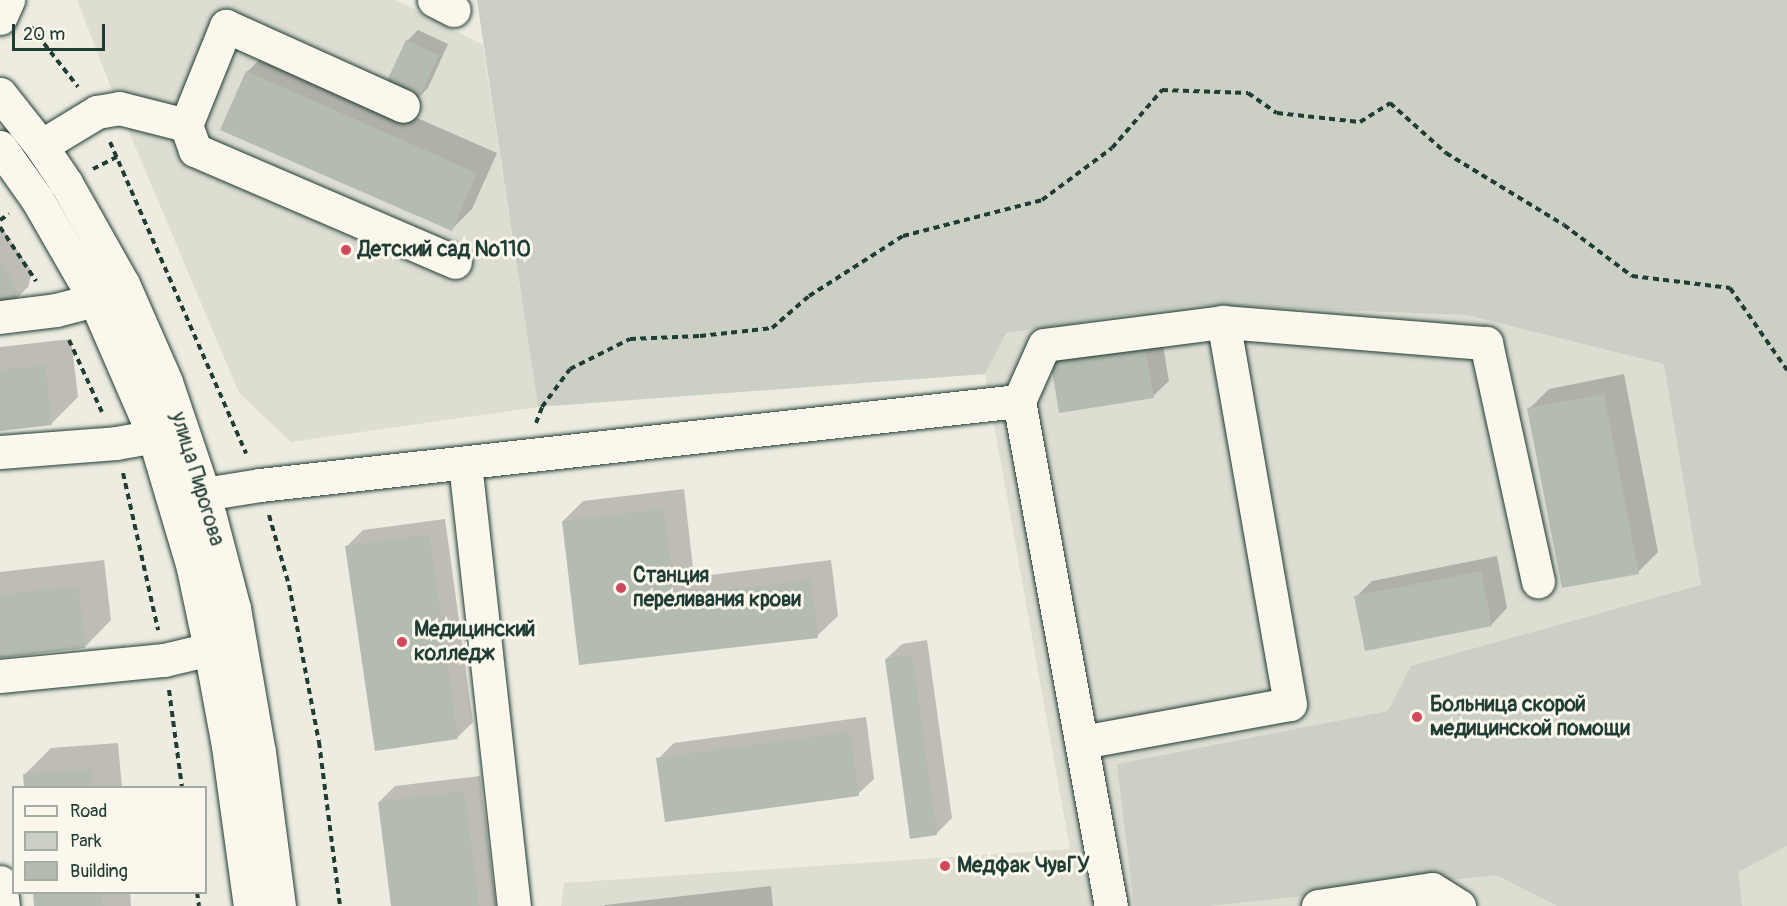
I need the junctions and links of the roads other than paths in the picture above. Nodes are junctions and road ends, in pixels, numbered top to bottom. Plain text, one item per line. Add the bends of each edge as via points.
1 (8, 0) edge
2 (0, 18) edge
3 (0, 94) edge
4 (404, 106) dead end
5 (186, 125) junction
6 (41, 146) junction
7 (6, 155) edge
8 (455, 262) dead end
9 (123, 284) junction
10 (95, 300) junction
11 (0, 317) edge
12 (1223, 322) junction
13 (1019, 401) junction
14 (168, 431) junction
15 (0, 452) edge
16 (465, 463) junction
17 (189, 496) junction
18 (1538, 581) dead end
19 (225, 646) junction
20 (0, 676) edge
21 (1082, 742) junction
22 (0, 882) edge
23 (3, 906) edge
24 (250, 906) edge
25 (279, 906) edge
26 (514, 906) edge
27 (1110, 906) edge
28 (1318, 906) edge
29 (1459, 906) edge

1 - 2 main road
3 - 6 main road, улица Пирогова
4 - 5 main road via 226,26
5 - 6 main road via 119,108 97,112
5 - 8 main road via 195,150
6 - 7 main road
6 - 9 main road, улица Пирогова
7 - 10 main road, улица Пирогова via 37,199
9 - 10 main road
9 - 14 main road, улица Пирогова via 166,382
10 - 11 main road
10 - 14 main road, улица Пирогова
12 - 13 main road via 1044,345
12 - 18 main road via 1486,343
12 - 21 main road via 1290,704
13 - 16 main road
13 - 21 main road
14 - 15 main road via 116,443
14 - 17 main road, улица Пирогова
16 - 17 main road
16 - 26 main road
17 - 19 main road, улица Пирогова via 193,568
19 - 20 main road via 164,660
19 - 24 main road, улица Пирогова via 228,746
19 - 25 main road, улица Пирогова via 259,752
21 - 27 main road
22 - 23 main road
28 - 29 main road via 1432,889

